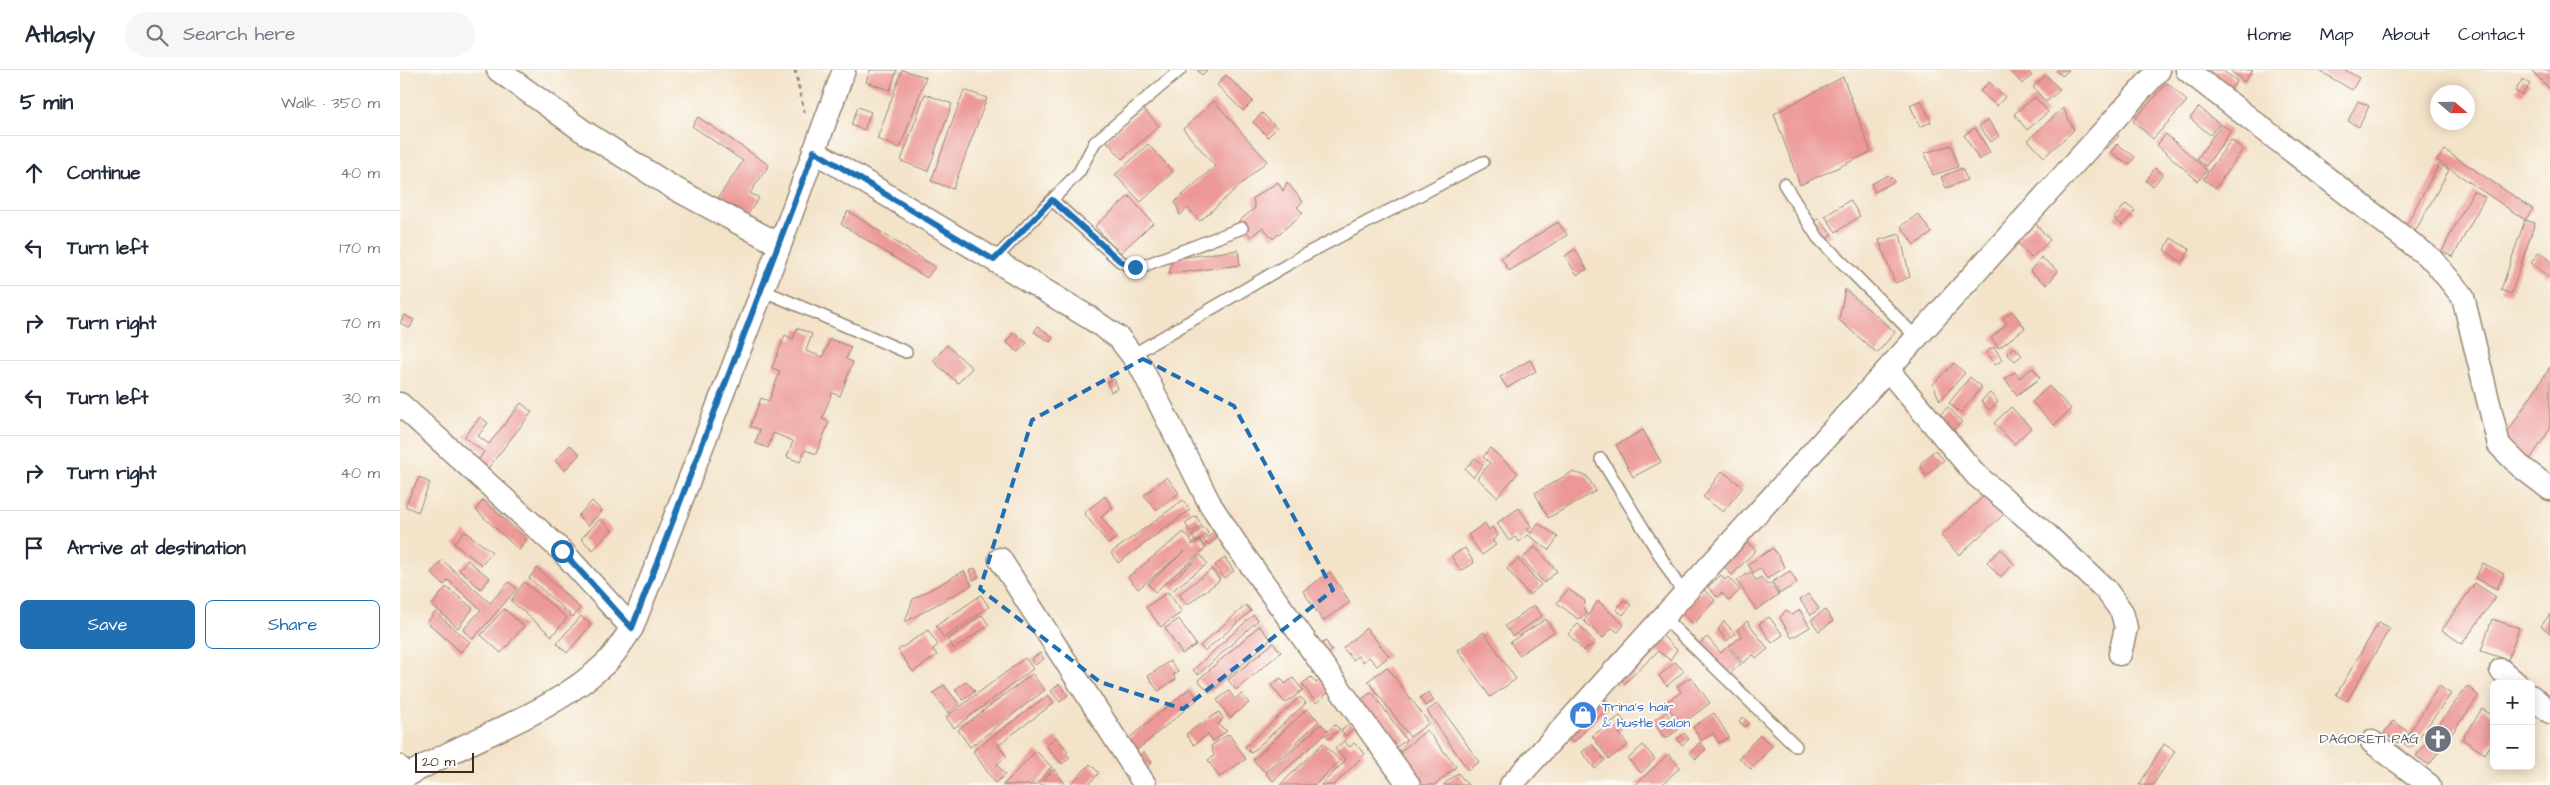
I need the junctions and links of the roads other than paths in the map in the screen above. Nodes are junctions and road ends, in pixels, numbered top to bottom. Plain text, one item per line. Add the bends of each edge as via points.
1 (498, 70) edge
2 (844, 70) edge
3 (1180, 70) edge
4 (2159, 70) edge
5 (2187, 70) edge
6 (814, 151) junction
7 (1483, 162) dead end
8 (1784, 184) dead end
9 (1052, 200) junction
10 (1242, 228) dead end
11 (780, 245) junction
12 (994, 260) junction
13 (762, 290) junction
14 (1917, 338) junction
15 (906, 352) dead end
16 (1132, 355) junction
17 (1888, 370) junction
18 (400, 404) edge
19 (1601, 459) dead end
20 (2550, 489) edge
21 (1000, 559) dead end
22 (1684, 595) junction
23 (1664, 618) junction
24 (632, 628) junction
25 (2120, 654) dead end
26 (2535, 699) edge
27 (2550, 712) edge
28 (2372, 742) dead end
29 (1796, 746) dead end
30 (404, 771) edge
31 (1145, 785) edge
32 (1409, 785) edge
33 (1511, 785) edge
34 (2429, 785) edge

1 - 11 street via 583,131 672,186
2 - 6 street
3 - 9 lane via 1095,142 1079,172
4 - 14 street
5 - 20 street via 2434,261 2463,297 2499,445
6 - 11 street
6 - 12 street
7 - 16 lane via 1304,255
8 - 14 lane via 1818,238
9 - 10 lane via 1120,261 1135,267
9 - 12 lane
11 - 13 street
12 - 16 street via 1090,318 1119,338
13 - 15 lane
13 - 24 street
14 - 17 street
16 - 32 street via 1142,367 1211,506
17 - 22 street
17 - 25 street via 1976,475 2106,590 2122,612 2126,628
18 - 24 street via 562,551
19 - 22 lane
21 - 31 street
22 - 23 street
23 - 29 lane
23 - 33 street
24 - 30 street via 607,662 562,696 496,733
26 - 27 street
28 - 34 street

